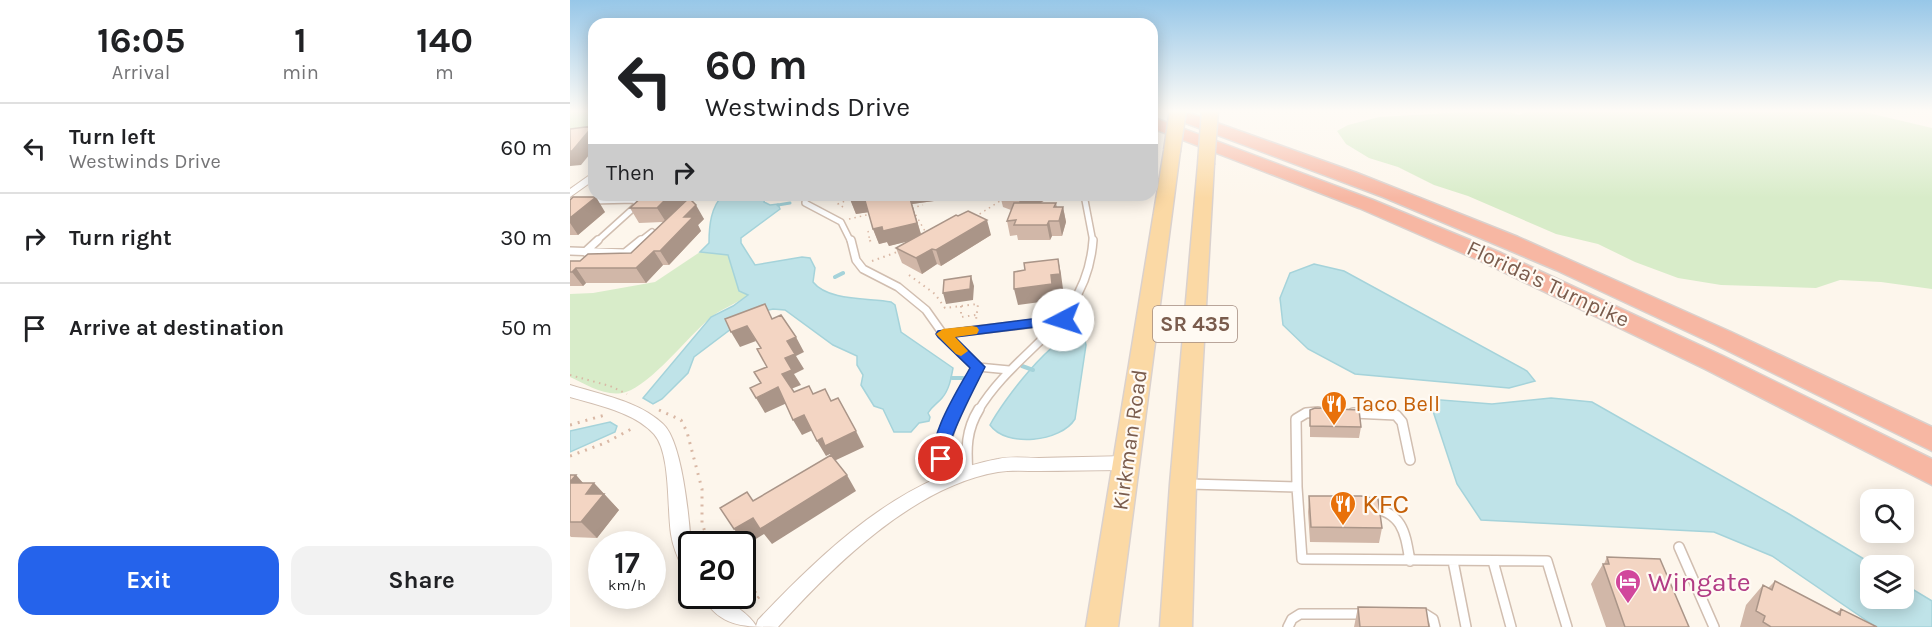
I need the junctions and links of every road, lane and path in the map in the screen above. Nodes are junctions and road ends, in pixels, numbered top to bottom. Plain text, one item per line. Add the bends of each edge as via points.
1 (1174, 139) edge
2 (1197, 139) edge
3 (1208, 139) edge
4 (1246, 139) edge
5 (588, 180) edge
6 (570, 194) edge
7 (581, 201) edge
8 (588, 201) edge
9 (635, 201) edge
10 (805, 201) edge
11 (845, 201) edge
12 (999, 201) edge
13 (1085, 201) edge
14 (923, 205) dead end
15 (843, 207) dead end
16 (875, 213) edge
17 (969, 219) edge
18 (846, 220) dead end
19 (925, 231) junction
20 (652, 232) edge
21 (875, 232) edge
22 (932, 232) edge
23 (927, 237) edge
24 (877, 240) edge
25 (870, 243) joint
26 (570, 251) edge
27 (901, 251) edge
28 (585, 252) junction
29 (875, 254) dead end
30 (880, 258) junction
31 (868, 263) dead end
32 (909, 275) dead end
33 (916, 279) junction
34 (907, 285) dead end
35 (962, 306) junction
36 (977, 315) junction
37 (961, 317) junction
38 (956, 318) dead end
39 (1063, 320) junction
40 (976, 322) dead end
41 (943, 334) junction
42 (978, 367) junction
43 (1009, 370) junction
44 (570, 391) edge
45 (621, 406) junction
46 (1323, 412) edge
47 (1345, 413) edge
48 (644, 420) junction
49 (570, 425) edge
50 (1932, 440) edge
51 (570, 456) edge
52 (1410, 460) dead end
53 (1126, 463) junction
54 (968, 473) junction
55 (1932, 473) edge
56 (942, 484) junction
57 (1183, 484) junction
58 (1298, 487) junction
59 (1299, 506) junction
60 (1309, 506) edge
61 (1361, 506) edge
62 (679, 531) edge
63 (1679, 547) dead end
64 (1410, 561) junction
65 (1453, 561) junction
66 (1493, 561) junction
67 (723, 609) edge
68 (1379, 614) edge
69 (1413, 614) edge
70 (746, 627) edge
71 (765, 627) edge
72 (1102, 627) edge
73 (1176, 627) edge
74 (1288, 627) edge
75 (1435, 627) edge
76 (1466, 627) edge
77 (1511, 627) edge
78 (1567, 627) edge
79 (1714, 627) edge

1 - 53 main road, Kirkman Road / SR 435, bridge
2 - 55 highway, Florida's Turnpike via 1378,208 1492,257 1786,397
3 - 57 main road, SR 435, bridge
4 - 50 highway, Florida's Turnpike via 1509,241 1812,380
5 - 6 street
7 - 8 lane
9 - 28 lane via 637,205
10 - 41 lane via 841,222 862,269 898,287 926,310
11 - 15 path via 838,204
12 - 17 path
13 - 39 lane via 1093,234 1091,254 1087,274
14 - 19 path via 907,208 916,212
16 - 18 path
19 - 22 path
19 - 23 path
20 - 28 lane via 626,253
21 - 25 path via 868,232
24 - 25 path
26 - 28 lane
27 - 30 path
29 - 30 path
30 - 31 path
32 - 33 path
33 - 34 path
33 - 35 path via 945,308
35 - 36 path via 978,304
35 - 37 path
36 - 37 path
36 - 40 path
37 - 38 path
39 - 41 lane
39 - 43 lane
41 - 42 lane
42 - 43 lane
42 - 56 lane via 942,444
43 - 54 lane via 973,419 966,450
44 - 45 street
45 - 48 street
45 - 49 path via 602,417
46 - 58 lane via 1306,413 1296,419
47 - 52 lane via 1396,415 1402,422
48 - 51 path via 605,443
48 - 62 street via 661,430 666,443 676,483
53 - 54 street via 1019,463
53 - 72 main road, Kirkman Road / SR 435
54 - 56 street
56 - 71 street via 883,520 822,567
57 - 58 lane
57 - 73 main road, SR 435
58 - 59 lane
59 - 60 lane
59 - 64 lane via 1302,559
61 - 64 lane via 1382,508 1397,519 1404,530
63 - 79 lane
64 - 65 lane
65 - 66 lane
65 - 76 lane
66 - 77 lane
66 - 78 lane via 1547,561
67 - 70 street
68 - 74 lane via 1300,614
69 - 75 lane via 1425,614 1433,619

